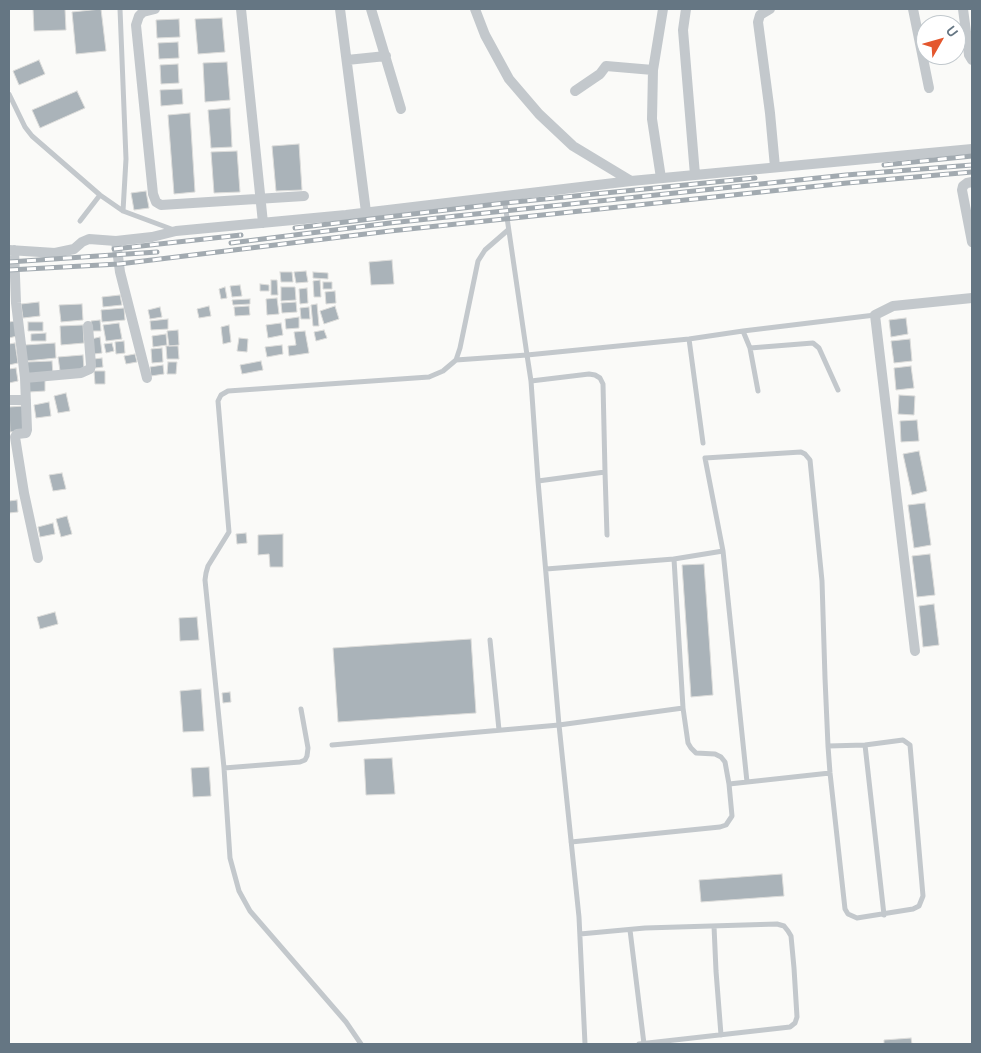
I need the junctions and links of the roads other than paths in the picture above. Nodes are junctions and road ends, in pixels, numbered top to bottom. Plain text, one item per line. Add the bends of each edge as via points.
1 (120, 9) edge
2 (155, 9) edge
3 (241, 9) edge
4 (340, 9) edge
5 (371, 9) edge
6 (475, 9) edge
7 (663, 9) edge
8 (686, 9) edge
9 (770, 9) edge
10 (913, 9) edge
11 (963, 9) edge
12 (386, 56) junction
13 (346, 60) junction
14 (972, 60) edge
15 (653, 70) junction
16 (929, 88) dead end
17 (575, 91) dead end
18 (9, 94) edge
19 (401, 109) dead end
20 (972, 149) edge
21 (775, 167) junction
22 (695, 175) junction
23 (662, 178) junction
24 (631, 181) junction
25 (972, 182) edge
26 (100, 195) junction
27 (304, 196) dead end
28 (504, 196) junction
29 (260, 199) junction
30 (122, 210) junction
31 (366, 212) junction
32 (80, 221) dead end
33 (263, 223) junction
34 (508, 230) junction
35 (176, 231) junction
36 (116, 241) junction
37 (972, 242) edge
38 (12, 250) edge
39 (972, 298) edge
40 (875, 315) junction
41 (88, 326) dead end
42 (743, 331) junction
43 (689, 339) junction
44 (750, 348) junction
45 (527, 355) junction
46 (456, 360) junction
47 (24, 378) junction
48 (147, 378) dead end
49 (531, 381) junction
50 (838, 390) dead end
51 (758, 391) dead end
52 (9, 400) edge
53 (26, 400) junction
54 (703, 443) dead end
55 (605, 472) junction
56 (538, 481) junction
57 (607, 536) dead end
58 (723, 551) junction
59 (38, 558) dead end
60 (674, 559) junction
61 (546, 569) junction
62 (490, 640) dead end
63 (916, 651) dead end
64 (683, 708) junction
65 (301, 709) dead end
66 (559, 725) junction
67 (499, 730) junction
68 (332, 745) dead end
69 (865, 745) junction
70 (828, 746) junction
71 (224, 768) junction
72 (830, 773) junction
73 (747, 782) junction
74 (729, 784) junction
75 (571, 842) junction
76 (884, 914) junction
77 (714, 926) junction
78 (630, 930) junction
79 (580, 934) junction
80 (721, 1035) junction
81 (361, 1044) edge
82 (585, 1044) edge
83 (642, 1044) edge

1 - 30 lane via 126,159
2 - 29 street via 138,16 136,25 155,201 161,205
3 - 29 street
4 - 13 street
5 - 12 street
6 - 24 street via 499,63 539,114 573,146
7 - 15 street
8 - 22 street via 683,30
9 - 21 street via 760,15 758,22
10 - 16 street
11 - 14 street
12 - 13 street
12 - 19 street
13 - 31 street
15 - 17 street via 606,66
15 - 23 street via 652,119
18 - 26 lane via 32,136
20 - 21 street
21 - 22 street
22 - 23 street
23 - 24 street
24 - 28 street
25 - 37 street via 962,190
26 - 30 lane
26 - 32 lane
27 - 29 street
28 - 31 street
28 - 34 lane
29 - 33 street
30 - 35 lane
31 - 33 street
33 - 35 street
34 - 45 lane
34 - 46 lane via 485,250 478,261
35 - 36 street via 152,238
36 - 38 street via 89,239 74,249 55,253
36 - 48 street via 120,272
38 - 47 street
39 - 40 street via 893,306
40 - 42 lane
40 - 63 street
41 - 47 street via 90,369 81,373
42 - 43 lane
42 - 44 lane
43 - 45 lane
43 - 54 lane
44 - 50 lane via 813,343 819,348
44 - 51 lane
45 - 46 lane
45 - 49 lane
46 - 71 lane via 443,371 428,377 239,390 221,394 218,401 229,532 208,566 205,580
47 - 53 street
49 - 55 lane via 588,374 600,378 603,384
49 - 56 lane
52 - 53 street
53 - 59 street via 28,430 15,437
55 - 56 lane
55 - 57 lane
56 - 61 lane
58 - 60 lane
58 - 70 lane via 704,458 801,452 808,456 822,581
58 - 73 lane
60 - 61 lane
60 - 64 lane
61 - 66 lane
62 - 67 lane
64 - 66 lane
64 - 74 lane via 691,748 696,753 721,757 726,762
65 - 71 lane via 308,748 305,760
66 - 67 lane
66 - 75 lane
67 - 68 lane
69 - 70 lane
69 - 76 lane
69 - 76 lane via 903,740 912,749 924,896 914,909
70 - 72 lane
71 - 81 lane via 230,858 239,891 250,911 346,1022
72 - 73 lane
72 - 76 lane via 845,909 857,918
73 - 74 lane
74 - 75 lane via 732,816 726,825
75 - 79 lane
77 - 78 lane
77 - 80 lane
77 - 80 lane via 784,926 791,936 794,968 797,1017 790,1027
78 - 79 lane
78 - 83 lane
79 - 82 lane
80 - 83 lane

